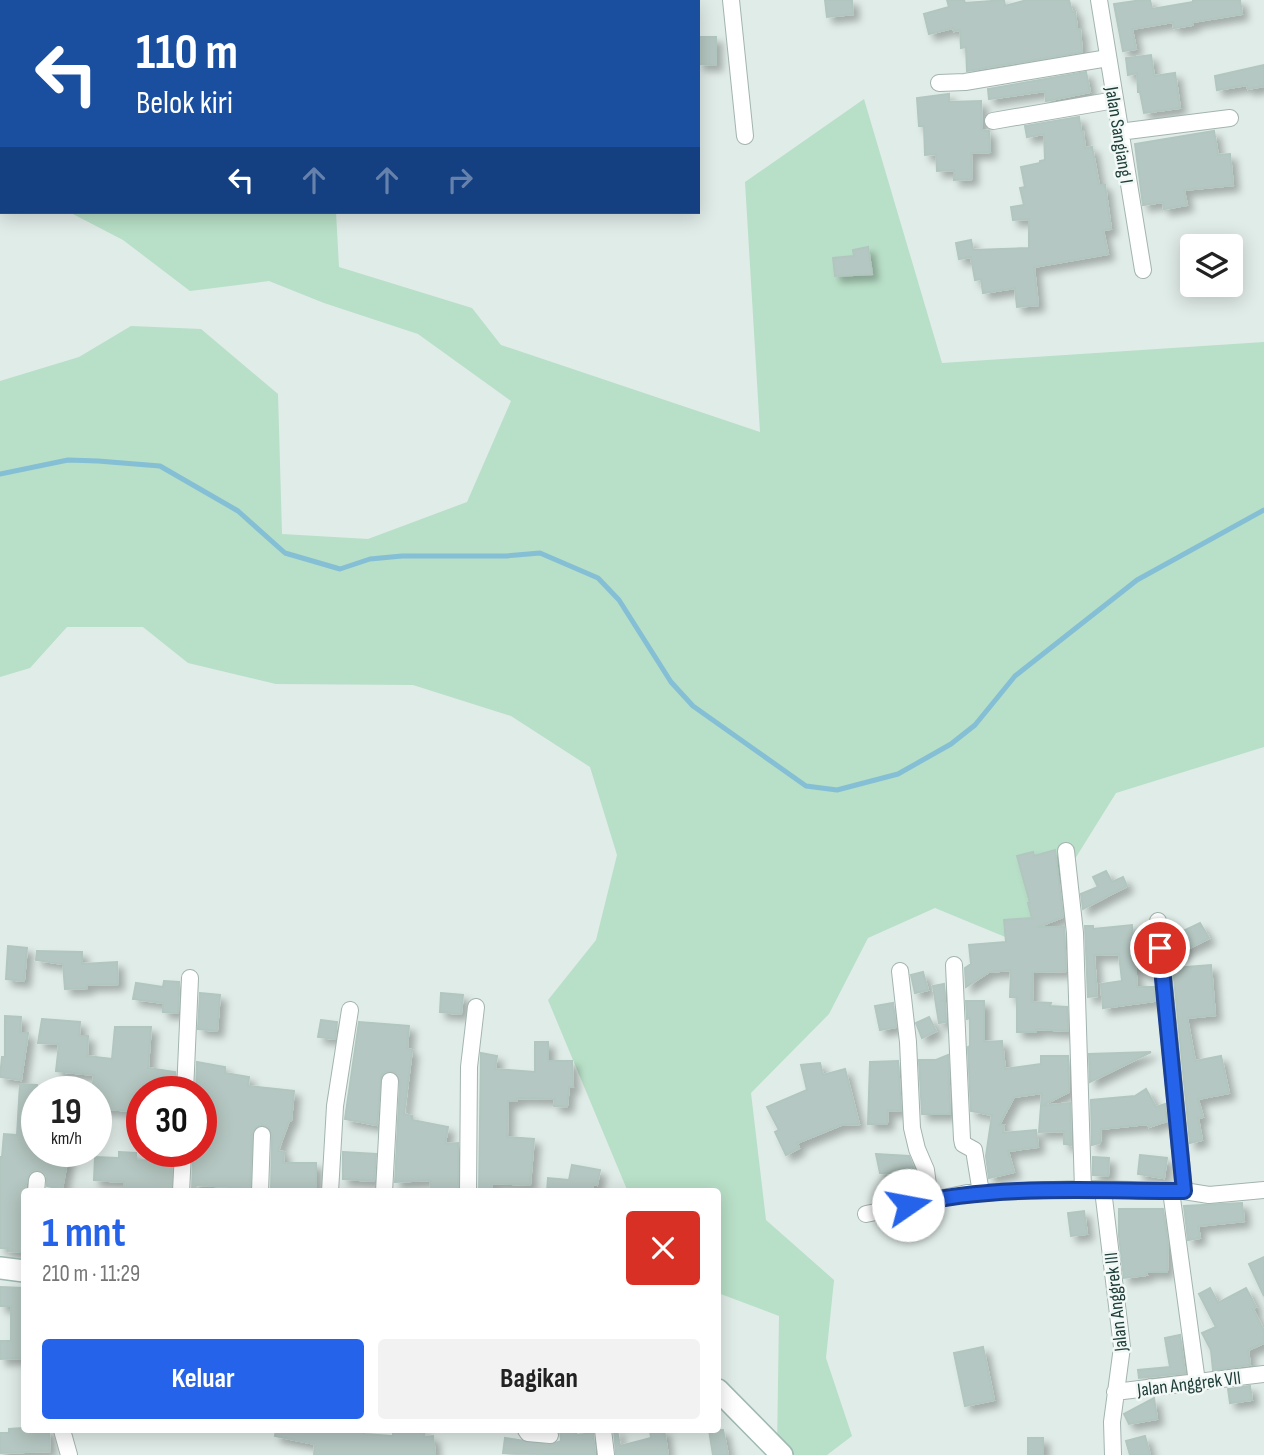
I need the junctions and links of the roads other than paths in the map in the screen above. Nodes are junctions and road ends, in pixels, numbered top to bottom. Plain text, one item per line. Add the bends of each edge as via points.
1 (731, 0) edge
2 (1098, 0) edge
3 (1108, 58) junction
4 (939, 83) dead end
5 (1115, 100) junction
6 (1230, 118) dead end
7 (993, 121) dead end
8 (1119, 132) junction
9 (745, 136) dead end
10 (1143, 270) dead end
11 (1066, 851) dead end
12 (1158, 921) dead end
13 (954, 965) dead end
14 (900, 971) dead end
15 (190, 978) dead end
16 (476, 1007) dead end
17 (350, 1010) dead end
18 (186, 1076) edge
19 (390, 1081) dead end
20 (262, 1135) dead end
21 (182, 1167) edge
22 (181, 1188) edge
23 (260, 1188) edge
24 (330, 1188) edge
25 (384, 1188) edge
26 (468, 1188) edge
27 (1083, 1189) junction
28 (1103, 1190) junction
29 (1264, 1190) edge
30 (1177, 1191) junction
31 (981, 1193) junction
32 (930, 1200) junction
33 (866, 1214) dead end
34 (0, 1268) edge
35 (21, 1270) edge
36 (1264, 1374) edge
37 (1197, 1382) junction
38 (1115, 1392) junction
39 (721, 1393) edge
40 (63, 1433) edge
41 (528, 1433) edge
42 (603, 1433) edge
43 (550, 1435) dead end
44 (69, 1455) edge
45 (606, 1455) edge
46 (782, 1455) edge
47 (1113, 1455) edge

1 - 9 street
2 - 3 street, Jalan Sangiang I
3 - 4 street
3 - 5 street, Jalan Sangiang I
5 - 7 street
5 - 8 street, Jalan Sangiang I
6 - 8 street
8 - 10 street, Jalan Sangiang I
11 - 27 street via 1075,933
12 - 30 street
13 - 31 street via 962,1139 974,1150
14 - 32 street via 912,1128
15 - 18 street
16 - 26 street via 469,1067
17 - 24 street via 335,1106
19 - 25 street
20 - 23 street
21 - 22 street
27 - 28 street
27 - 31 street
28 - 30 street
28 - 38 street, Jalan Anggrek III via 1122,1347
29 - 30 street via 1209,1195
30 - 37 street
31 - 32 street
32 - 33 street
34 - 35 street
36 - 37 street, Jalan Anggrek VII
37 - 38 street, Jalan Anggrek VII
38 - 47 street, Jalan Anggrek III
39 - 46 street
40 - 44 street
41 - 43 street
42 - 45 street

